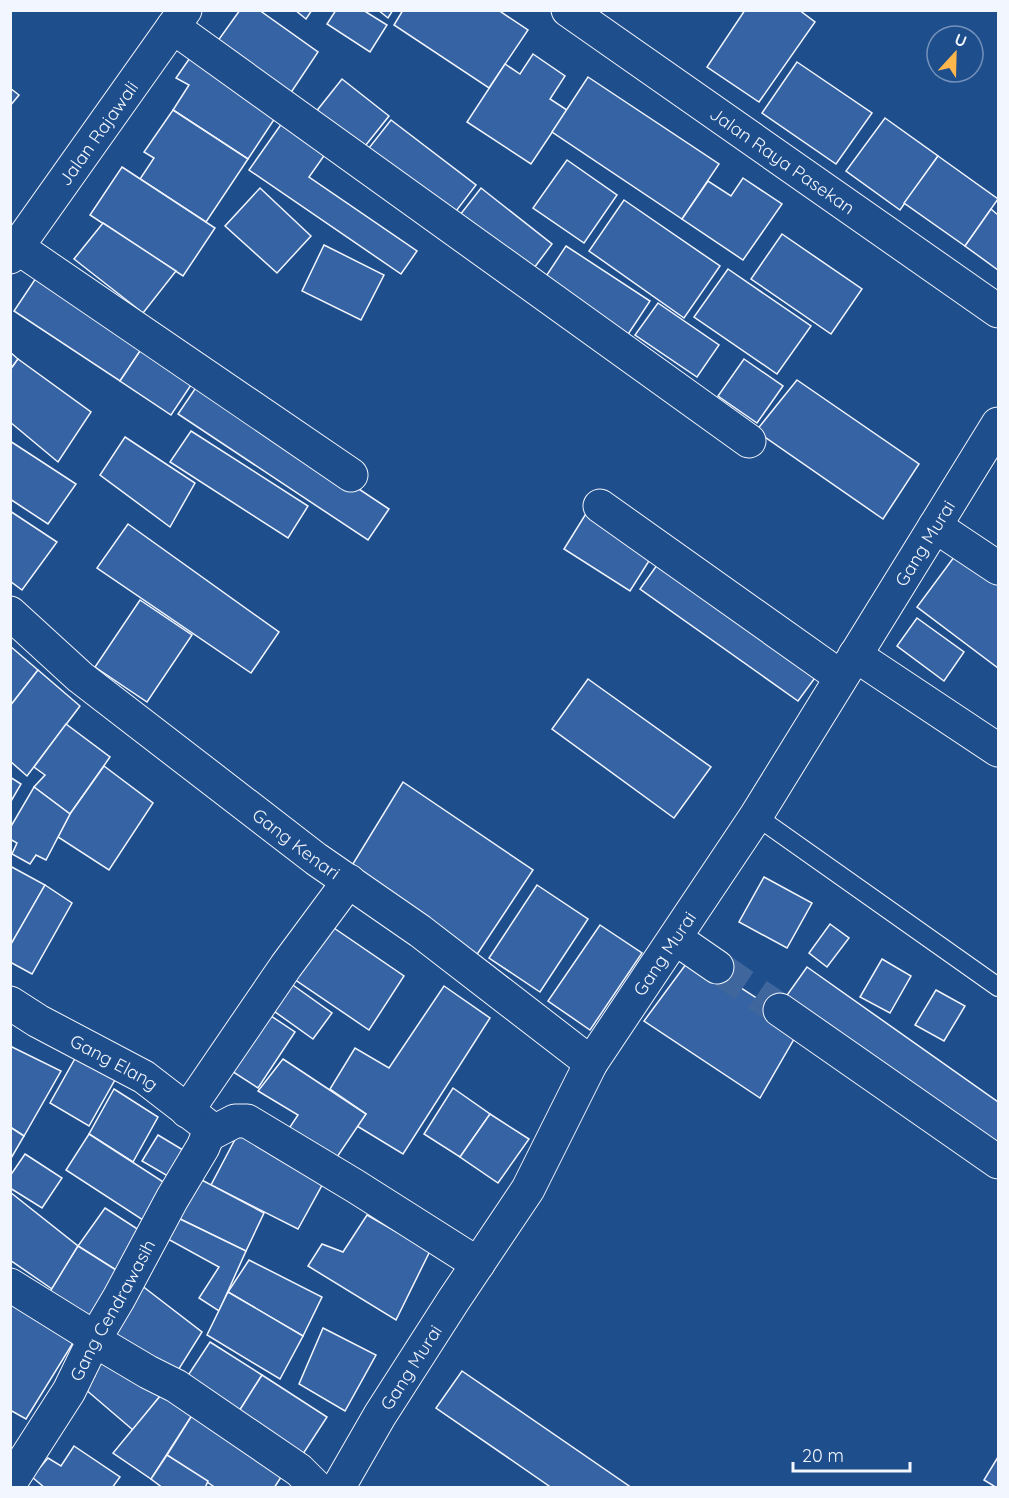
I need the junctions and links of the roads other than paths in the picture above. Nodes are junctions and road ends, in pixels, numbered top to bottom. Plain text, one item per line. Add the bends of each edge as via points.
1 (568, 10) edge
2 (179, 19) edge
3 (14, 252) edge
4 (999, 311) edge
5 (999, 424) edge
6 (749, 441) dead end
7 (351, 475) dead end
8 (600, 506) dead end
9 (935, 526) junction
10 (999, 568) edge
11 (10, 613) edge
12 (848, 666) junction
13 (999, 750) edge
14 (756, 816) junction
15 (349, 881) junction
16 (675, 938) junction
17 (717, 967) tunnel mouth
18 (999, 987) edge
19 (10, 1003) edge
20 (780, 1010) tunnel mouth
21 (591, 1063) junction
22 (197, 1123) junction
23 (999, 1162) edge
24 (478, 1264) junction
25 (10, 1285) edge
26 (94, 1340) junction
27 (10, 1483) edge
28 (317, 1488) edge
29 (338, 1488) edge

1 - 4 street, Jalan Raya Pasekan
2 - 3 street, Jalan Rajawali
2 - 6 street
3 - 7 street
5 - 9 street, Gang Murai
8 - 12 street
9 - 10 street
9 - 12 street, Gang Murai
11 - 15 street, Gang Kenari via 80,677
12 - 13 street
12 - 14 street, Gang Murai
14 - 16 street, Gang Murai
14 - 18 lane
15 - 21 street, Gang Kenari
15 - 22 street, Gang Cendrawasih via 286,966
16 - 17 street
16 - 21 street, Gang Murai
19 - 22 street, Gang Elang via 144,1077
20 - 23 street
21 - 24 street, Gang Murai via 528,1189
22 - 24 street via 248,1122
22 - 26 street, Gang Cendrawasih via 203,1147
24 - 29 street, Gang Murai via 380,1415
25 - 26 street
26 - 27 street, Gang Cendrawasih via 69,1391
26 - 28 street via 177,1386 299,1470

